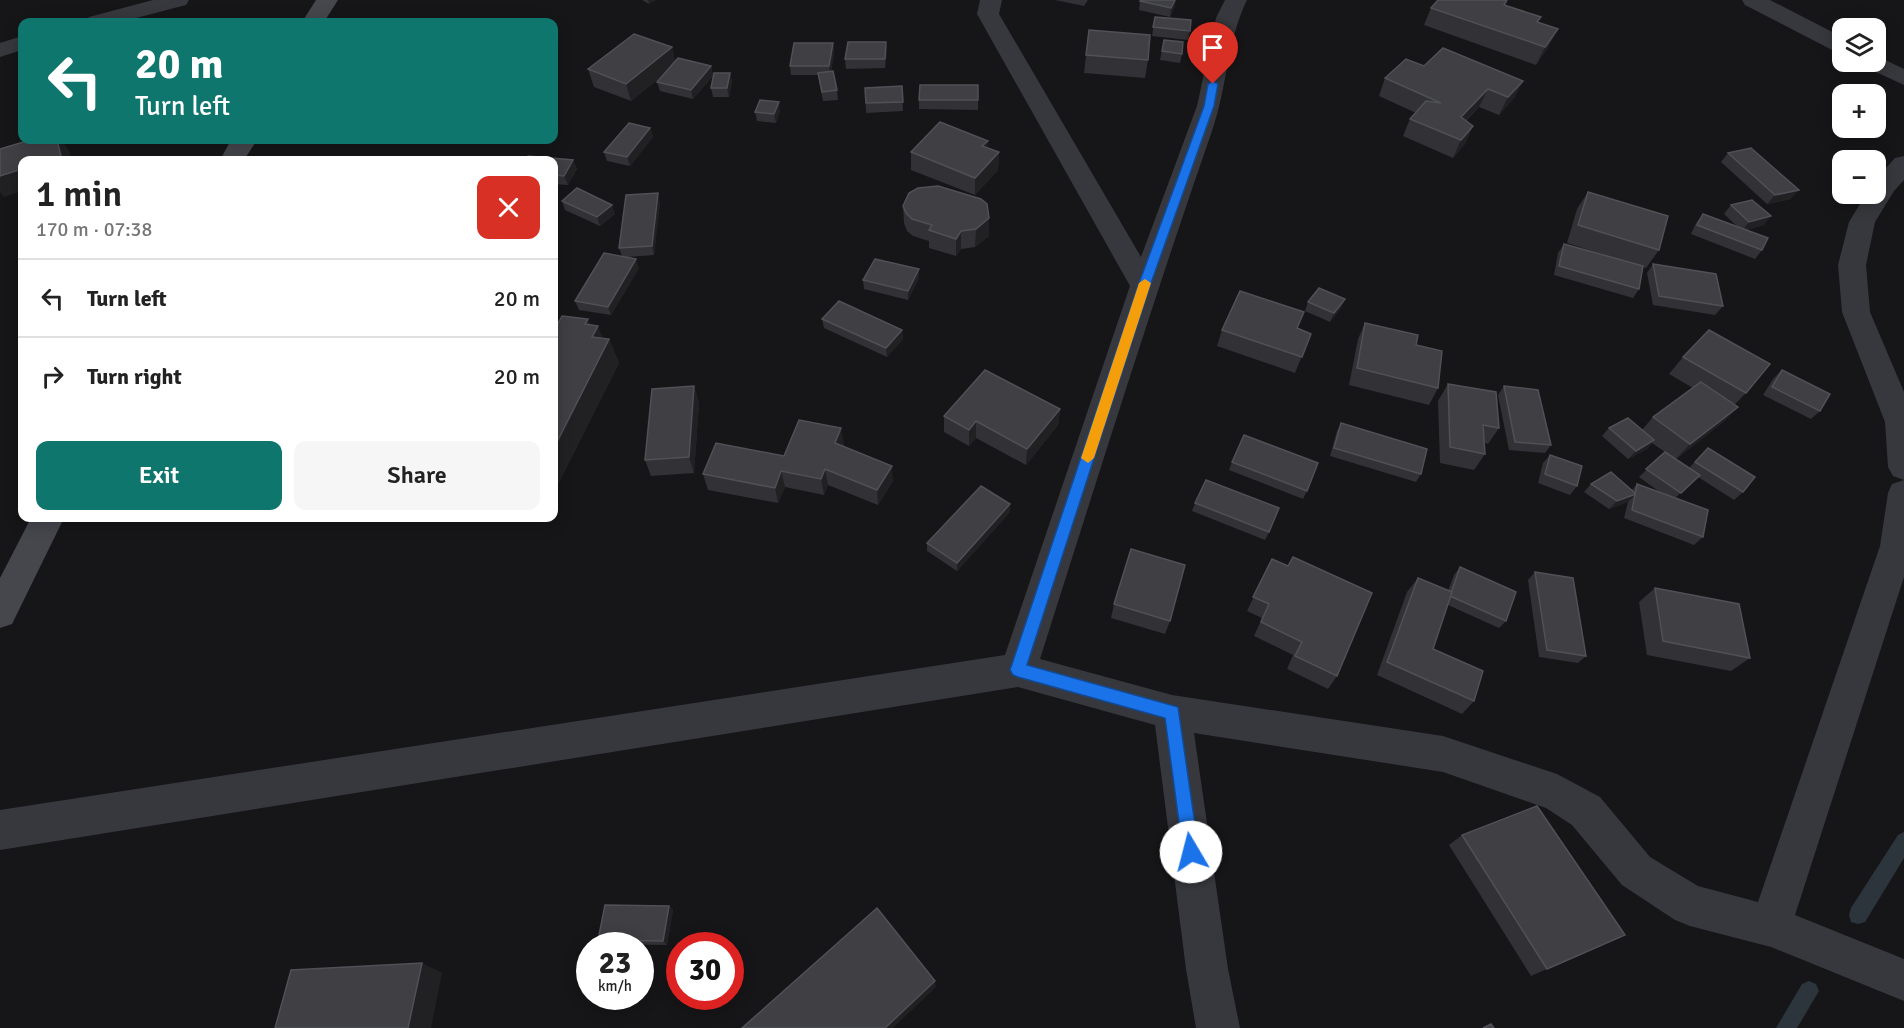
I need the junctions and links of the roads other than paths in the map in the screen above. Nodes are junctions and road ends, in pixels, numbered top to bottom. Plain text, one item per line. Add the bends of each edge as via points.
1 (178, 0) edge
2 (327, 0) edge
3 (992, 0) edge
4 (1236, 0) edge
5 (1753, 0) edge
6 (112, 18) edge
7 (316, 18) edge
8 (1832, 41) edge
9 (18, 44) edge
10 (0, 50) edge
11 (1886, 69) edge
12 (1904, 78) edge
13 (1904, 164) edge
14 (1144, 286) junction
15 (1904, 466) edge
16 (1904, 493) edge
17 (45, 522) edge
18 (0, 613) edge
19 (1018, 670) junction
20 (1172, 712) junction
21 (0, 830) edge
22 (1771, 926) junction
23 (1904, 980) edge
24 (1218, 1028) edge

1 - 6 street
2 - 7 street
3 - 14 street via 988,14
4 - 14 street via 1227,18 1209,106
5 - 8 street
9 - 10 street
11 - 12 street
13 - 15 street via 1884,186 1862,222 1852,265 1856,312 1901,422
14 - 19 street
16 - 22 street via 1897,546
17 - 18 street
19 - 20 street
19 - 21 street
20 - 22 street via 1443,754 1557,792 1586,811 1636,871 1690,904
20 - 24 street
22 - 23 street

